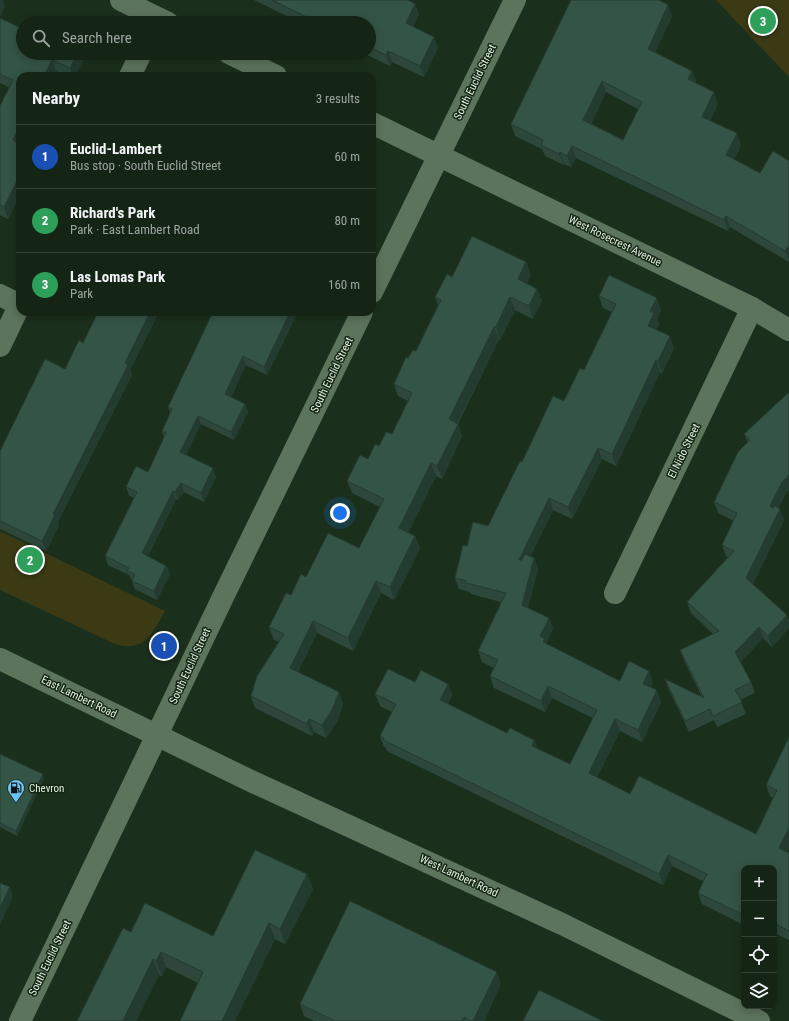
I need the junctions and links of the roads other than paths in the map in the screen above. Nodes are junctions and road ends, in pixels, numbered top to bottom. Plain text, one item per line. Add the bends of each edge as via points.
1 (121, 0) edge
2 (515, 0) edge
3 (151, 16) edge
4 (138, 60) edge
5 (243, 60) edge
6 (132, 72) edge
7 (268, 72) edge
8 (376, 125) edge
9 (439, 156) junction
10 (376, 284) edge
11 (0, 295) edge
12 (16, 303) edge
13 (752, 308) junction
14 (16, 313) edge
15 (360, 316) edge
16 (789, 330) edge
17 (0, 346) edge
18 (615, 593) dead end
19 (0, 659) edge
20 (158, 735) junction
21 (20, 1021) edge
22 (759, 1021) edge

1 - 3 main road
2 - 9 main road, South Euclid Street
4 - 6 main road
5 - 7 main road
8 - 9 main road, West Rosecrest Avenue
9 - 10 main road, South Euclid Street
9 - 13 main road, West Rosecrest Avenue
11 - 12 main road
13 - 16 main road, West Rosecrest Avenue
13 - 18 main road, El Nido Street
14 - 17 main road
15 - 20 main road, South Euclid Street
19 - 20 main road, East Lambert Road
20 - 21 main road, South Euclid Street
20 - 22 main road, West Lambert Road via 253,782 562,924

